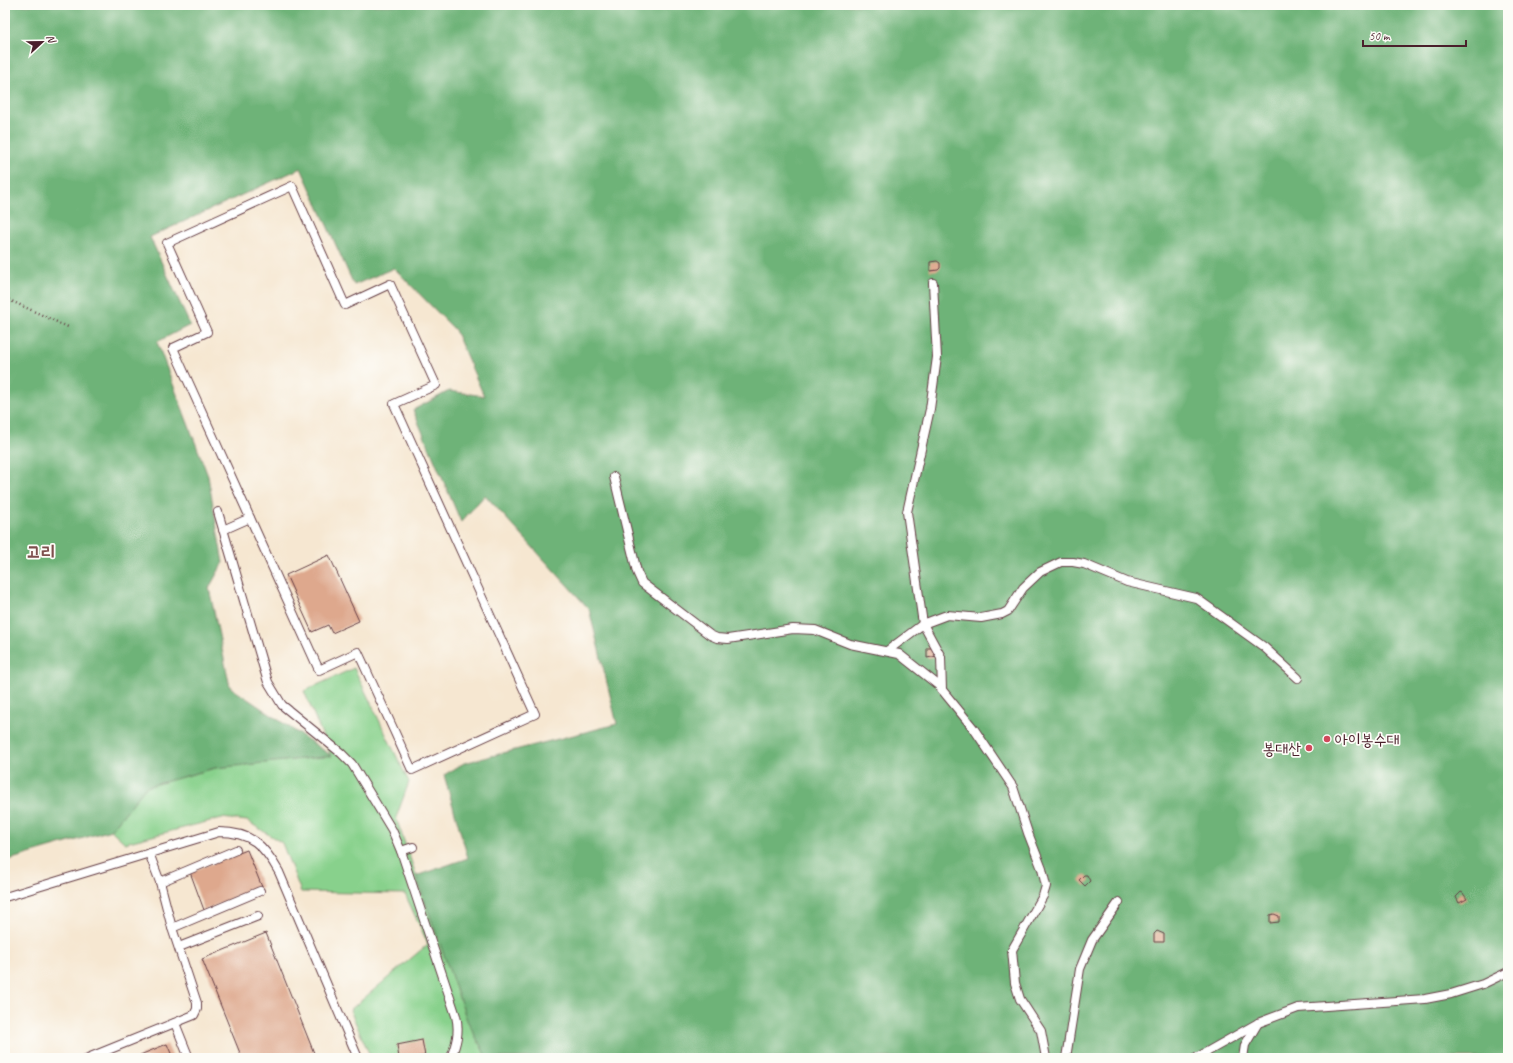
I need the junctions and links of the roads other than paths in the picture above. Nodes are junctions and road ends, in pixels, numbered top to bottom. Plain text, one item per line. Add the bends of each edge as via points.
1 (933, 283) dead end
2 (614, 477) dead end
3 (218, 512) dead end
4 (250, 518) junction
5 (223, 530) junction
6 (926, 622) junction
7 (886, 651) junction
8 (1298, 678) dead end
9 (942, 690) junction
10 (413, 847) dead end
11 (236, 850) dead end
12 (401, 851) junction
13 (149, 853) junction
14 (160, 882) junction
15 (260, 891) dead end
16 (5, 897) edge
17 (1119, 902) dead end
18 (258, 916) dead end
19 (172, 928) junction
20 (180, 947) junction
21 (1508, 972) edge
22 (175, 1023) junction
23 (1258, 1023) junction
24 (88, 1058) edge
25 (189, 1058) edge
26 (358, 1058) edge
27 (451, 1058) edge
28 (1046, 1058) edge
29 (1066, 1058) edge
30 (1196, 1058) edge
31 (1243, 1058) edge

1 - 6 lane via 937,357 930,409 907,512
2 - 7 lane via 637,572 642,583 710,635 728,639 793,629 815,630 850,644
3 - 5 lane
4 - 4 lane via 173,348 207,332 167,243 292,186 345,305 390,284 436,385 394,404 535,714 412,770 358,652 319,670
4 - 5 lane
5 - 12 lane via 271,688 282,705 352,764 392,830
6 - 7 lane
6 - 8 lane via 948,615 981,618 1002,614 1008,611 1023,588 1040,572 1061,562 1073,562 1127,582 1196,598 1264,647
6 - 9 lane via 941,657
7 - 9 lane via 899,654
9 - 28 lane via 974,729 1013,786 1042,869 1046,886 1043,896 1012,950 1015,983 1020,999 1041,1031
10 - 12 lane
11 - 14 lane
12 - 27 lane via 456,1016 457,1039
13 - 14 lane
13 - 16 lane
13 - 26 lane via 219,832 247,836 260,844 279,872
14 - 19 lane
15 - 19 lane
17 - 29 lane via 1092,940 1080,969
18 - 20 lane
19 - 20 lane
20 - 22 lane via 197,1009 194,1015
21 - 23 lane via 1483,984 1432,998 1298,1008
22 - 24 lane
22 - 25 lane
23 - 30 lane
23 - 31 lane via 1245,1045

